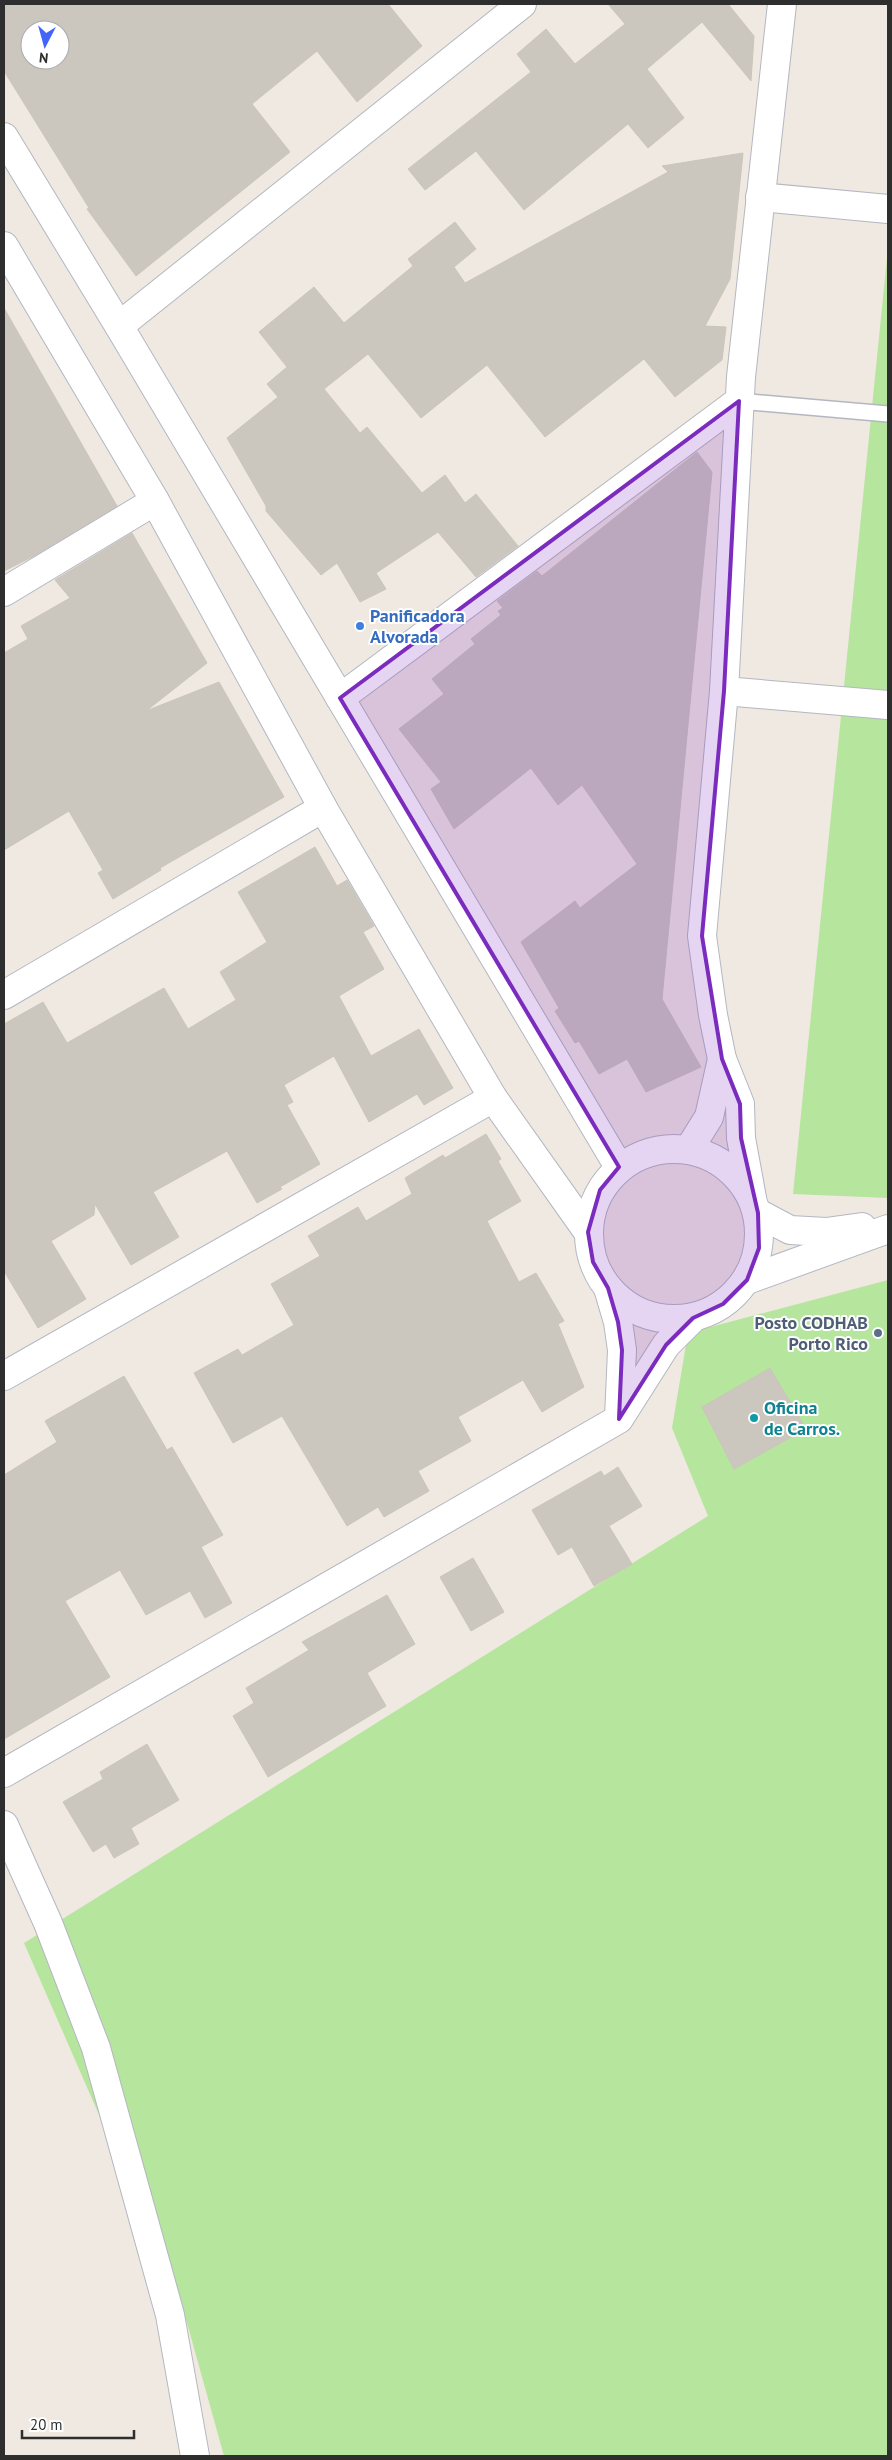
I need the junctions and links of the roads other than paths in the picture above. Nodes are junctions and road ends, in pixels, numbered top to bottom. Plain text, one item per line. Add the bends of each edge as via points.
1 (522, 4) edge
2 (782, 4) edge
3 (4, 137) edge
4 (760, 198) junction
5 (888, 209) edge
6 (4, 246) edge
7 (119, 326) junction
8 (739, 401) junction
9 (888, 414) edge
10 (155, 501) junction
11 (4, 592) edge
12 (724, 691) junction
13 (340, 698) junction
14 (888, 705) edge
15 (323, 808) junction
16 (4, 995) edge
17 (722, 1060) junction
18 (493, 1098) junction
19 (689, 1149) junction
20 (619, 1167) junction
21 (755, 1205) junction
22 (888, 1223) edge
23 (888, 1229) edge
24 (588, 1232) junction
25 (747, 1280) junction
26 (608, 1288) junction
27 (693, 1318) junction
28 (4, 1376) edge
29 (619, 1419) junction
30 (4, 1773) edge
31 (4, 1825) edge
32 (195, 2456) edge

1 - 7 street
2 - 4 street
3 - 7 street
4 - 5 street
4 - 8 street
6 - 10 street
7 - 13 street
8 - 9 lane
8 - 12 street
8 - 13 street
10 - 11 street
10 - 15 street
12 - 14 street
12 - 17 street via 702,936
13 - 20 street
15 - 16 street
15 - 18 street
17 - 19 street via 709,1118
17 - 21 street via 740,1104 741,1138
18 - 24 street
18 - 28 street
19 - 20 street via 660,1150
19 - 21 street via 721,1166 742,1183
20 - 24 street via 600,1190
21 - 22 street via 790,1230 826,1232
21 - 25 street via 760,1248
23 - 25 street
24 - 26 street via 593,1262
25 - 27 street via 723,1304
26 - 27 street via 631,1308 660,1318
26 - 29 street via 622,1350
27 - 29 street via 666,1345
29 - 30 street
31 - 32 street via 48,1923 96,2048 170,2315

